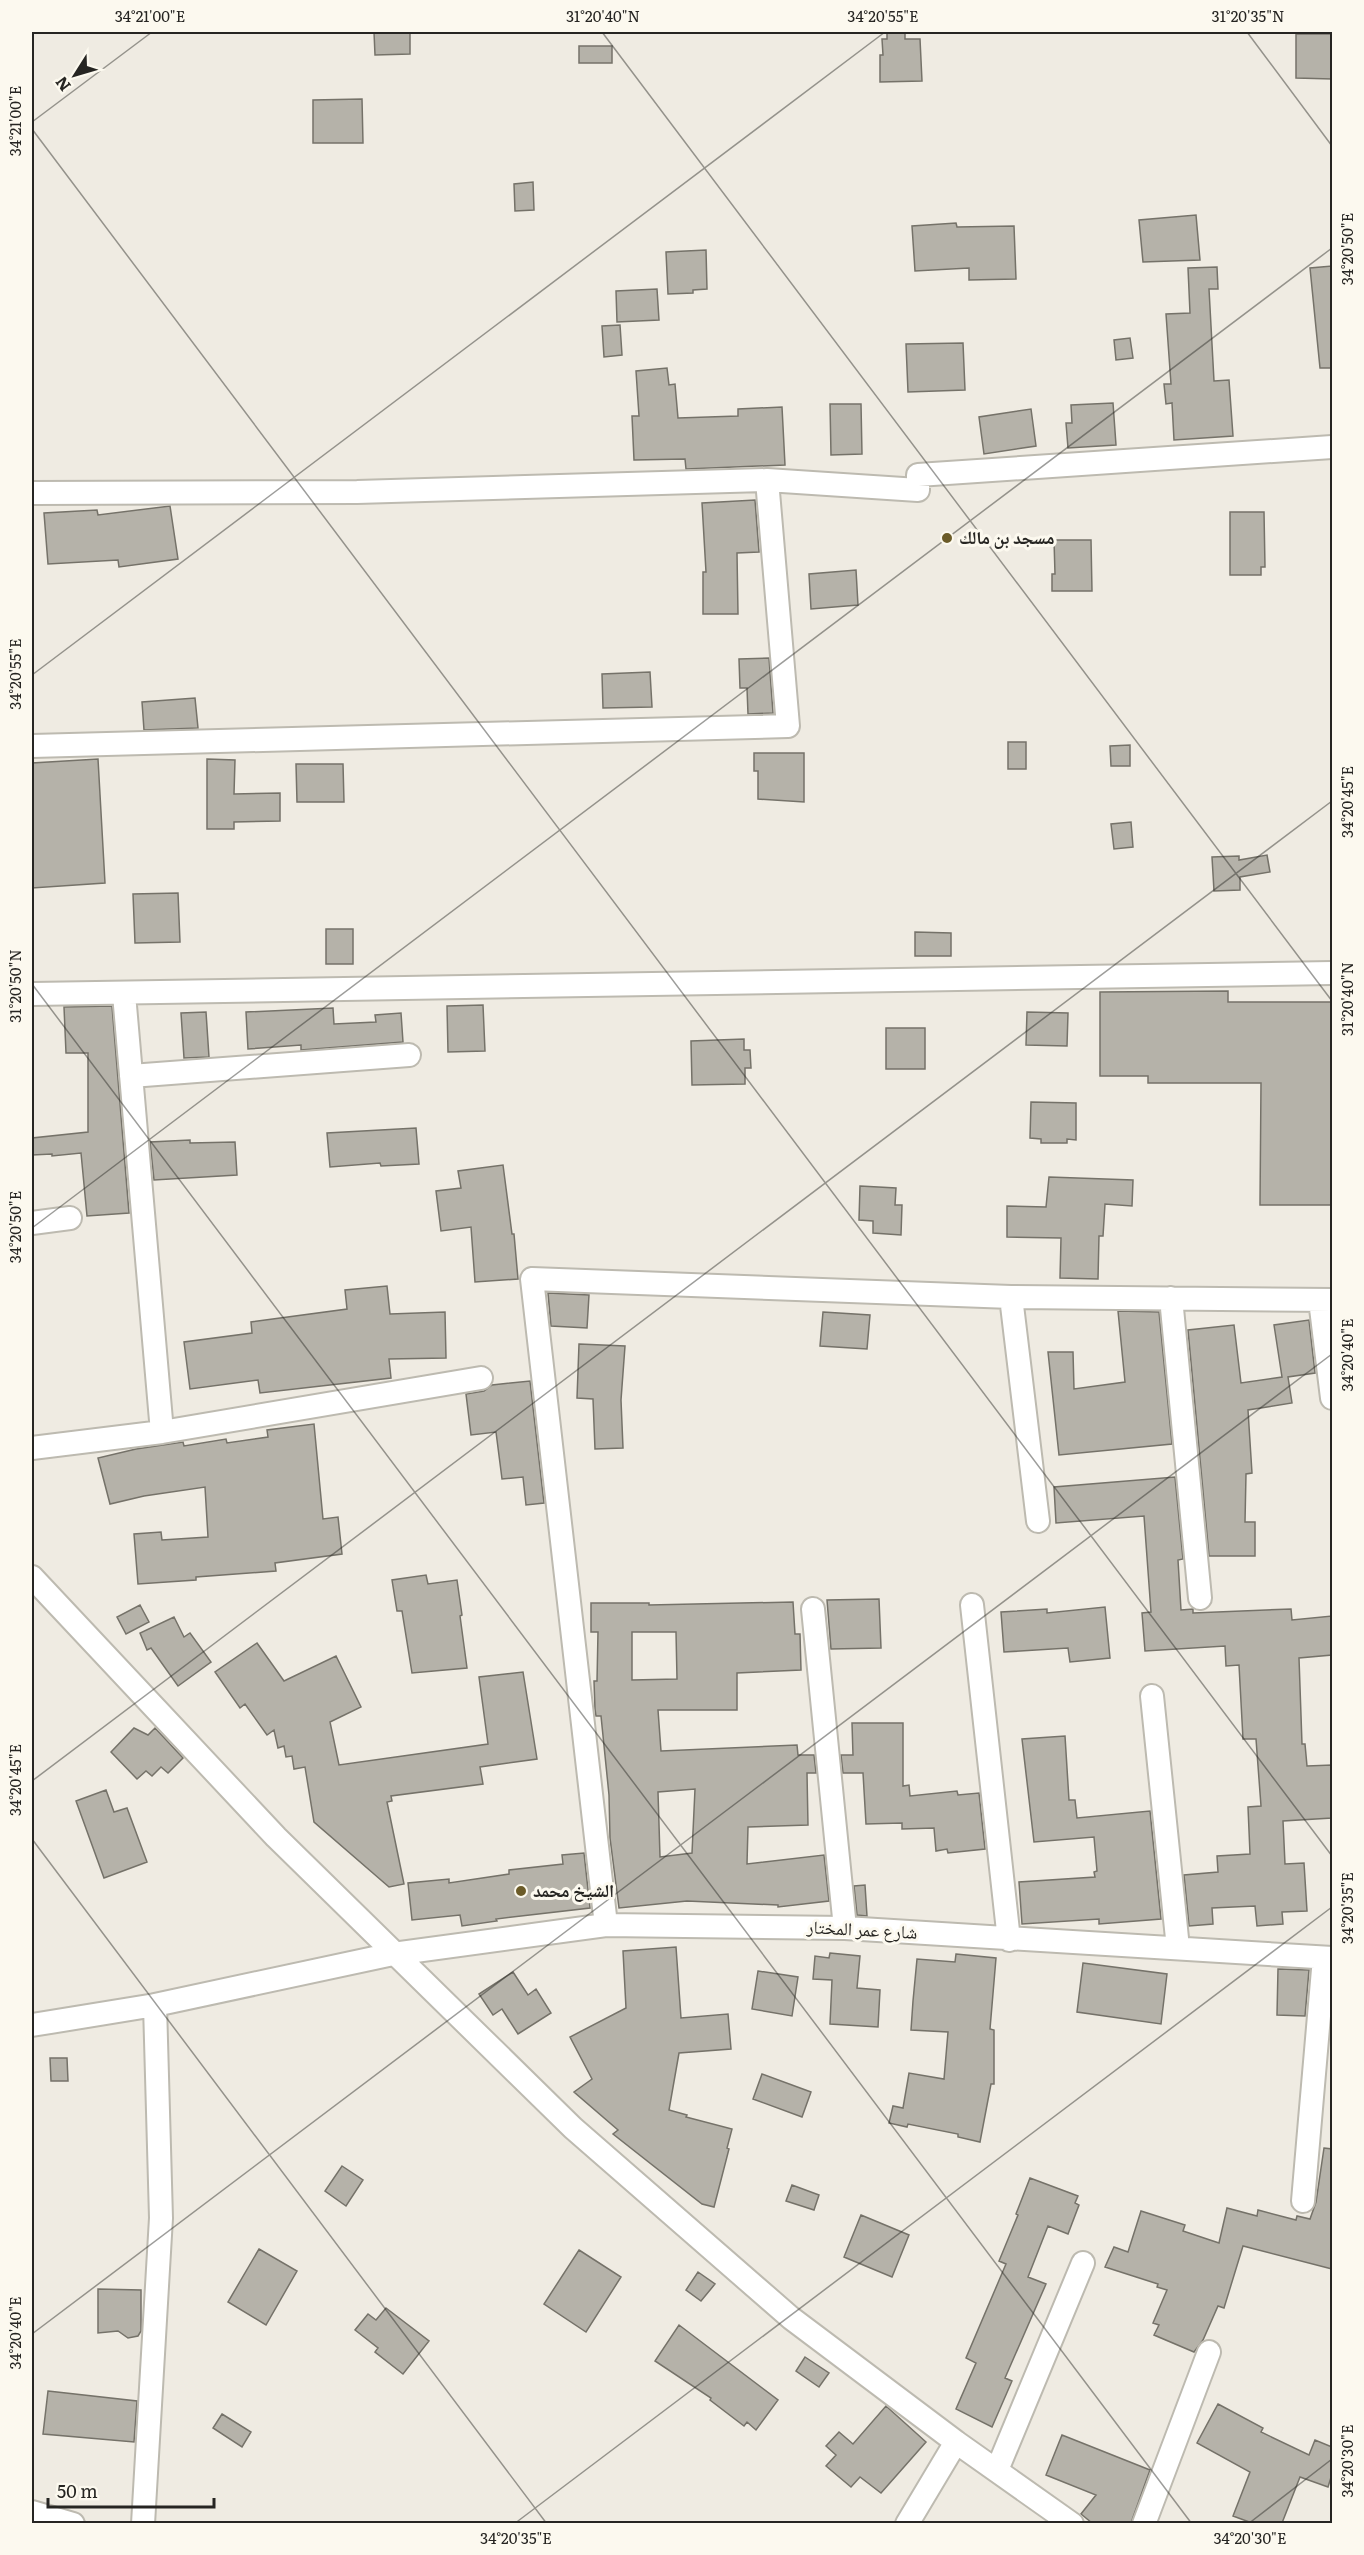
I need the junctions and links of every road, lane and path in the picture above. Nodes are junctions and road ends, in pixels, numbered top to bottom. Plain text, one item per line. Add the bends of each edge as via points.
1 (1332, 447) edge
2 (767, 480) junction
3 (32, 493) edge
4 (32, 746) edge
5 (1332, 973) edge
6 (124, 993) junction
7 (32, 994) edge
8 (409, 1055) dead end
9 (131, 1076) junction
10 (70, 1218) dead end
11 (32, 1222) edge
12 (1011, 1297) junction
13 (1171, 1298) junction
14 (1326, 1300) edge
15 (481, 1378) dead end
16 (1332, 1398) edge
17 (162, 1432) junction
18 (32, 1448) edge
19 (1038, 1521) dead end
20 (32, 1577) edge
21 (1200, 1598) dead end
22 (972, 1605) dead end
23 (813, 1609) dead end
24 (1152, 1696) dead end
25 (606, 1925) junction
26 (845, 1928) junction
27 (1010, 1940) junction
28 (1178, 1948) junction
29 (393, 1953) junction
30 (1328, 1958) edge
31 (155, 2005) junction
32 (32, 2025) edge
33 (1303, 2201) dead end
34 (1083, 2263) dead end
35 (1209, 2352) dead end
36 (956, 2442) junction
37 (997, 2470) junction
38 (32, 2512) edge
39 (73, 2523) edge
40 (143, 2523) edge
41 (907, 2523) edge
42 (1072, 2523) edge
43 (1144, 2523) edge

1 - 2 street via 918,475 918,490
2 - 3 street via 357,492
2 - 4 street via 788,726
5 - 6 street
6 - 7 street
6 - 9 street
8 - 9 street
9 - 17 street
10 - 11 street
12 - 13 street
12 - 19 street
12 - 25 street via 532,1279
13 - 14 street
13 - 21 street
14 - 16 street
15 - 17 street
17 - 18 street
20 - 29 street via 276,1837
22 - 27 street
23 - 26 street
24 - 28 street
25 - 26 street, شارع عمر المختار
25 - 29 street, شارع عمر المختار
26 - 27 street, شارع عمر المختار
27 - 28 street, شارع عمر المختار
28 - 30 street, شارع عمر المختار
29 - 31 street, شارع عمر المختار
29 - 36 street via 573,2128 782,2310
30 - 33 street
31 - 32 street, شارع عمر المختار
31 - 40 street via 161,2218
34 - 37 street
35 - 43 street
36 - 37 street
36 - 41 street
37 - 42 street
38 - 39 street

